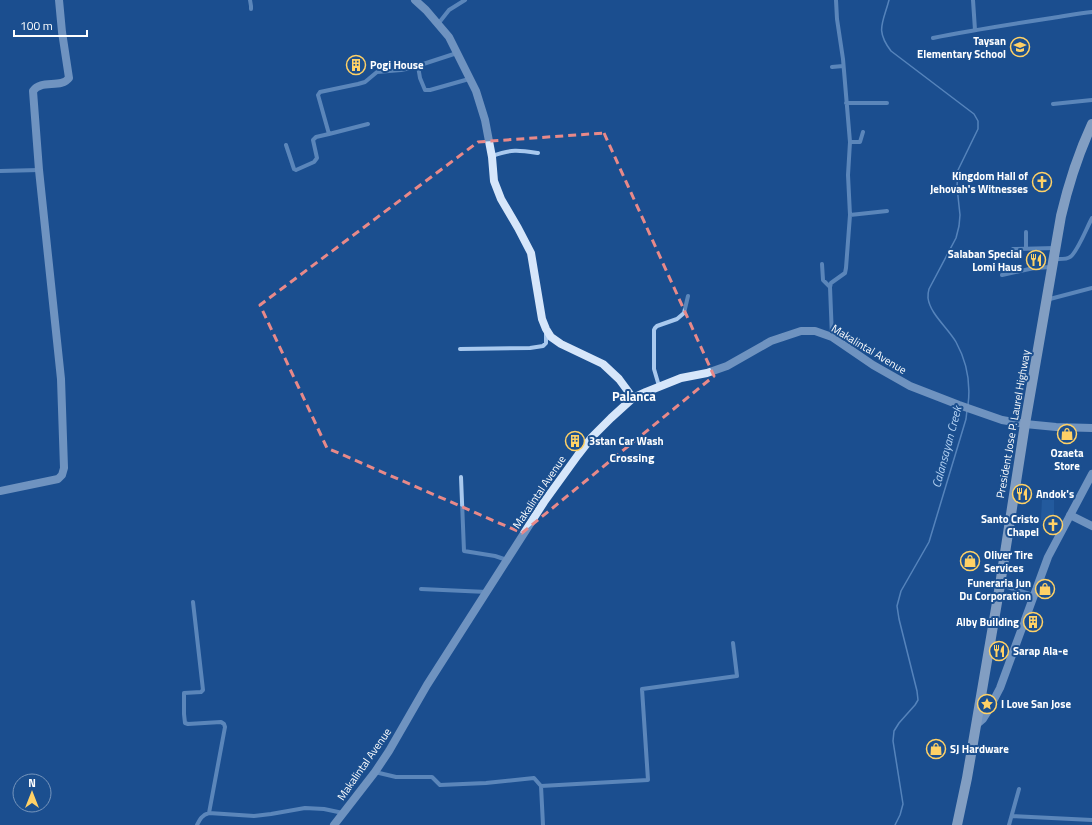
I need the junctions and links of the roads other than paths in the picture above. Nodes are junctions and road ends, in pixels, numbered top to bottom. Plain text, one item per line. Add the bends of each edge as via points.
1 (59, 0) edge
2 (250, 0) edge
3 (415, 0) edge
4 (465, 0) edge
5 (836, 0) edge
6 (972, 0) edge
7 (251, 9) dead end
8 (1092, 12) edge
9 (438, 24) junction
10 (975, 30) junction
11 (933, 38) dead end
12 (457, 53) junction
13 (418, 66) junction
14 (843, 66) junction
15 (832, 67) dead end
16 (469, 79) junction
17 (1092, 100) edge
18 (887, 102) dead end
19 (846, 103) junction
20 (1053, 104) dead end
21 (368, 124) dead end
22 (1092, 124) edge
23 (863, 132) dead end
24 (329, 134) junction
25 (850, 142) junction
26 (286, 145) dead end
27 (538, 153) dead end
28 (492, 157) junction
29 (39, 170) junction
30 (0, 171) edge
31 (887, 212) dead end
32 (850, 214) junction
33 (1092, 218) edge
34 (1026, 232) dead end
35 (1055, 248) junction
36 (1013, 249) dead end
37 (1026, 249) junction
38 (1052, 263) junction
39 (822, 264) dead end
40 (1002, 275) dead end
41 (830, 287) junction
42 (1092, 288) edge
43 (688, 296) dead end
44 (1046, 300) junction
45 (546, 329) junction
46 (832, 337) junction
47 (460, 350) dead end
48 (659, 386) junction
49 (633, 398) junction
50 (1025, 424) junction
51 (1092, 428) edge
52 (1092, 474) edge
53 (461, 477) dead end
54 (0, 491) edge
55 (1070, 515) junction
56 (1092, 526) edge
57 (507, 560) junction
58 (1000, 585) junction
59 (421, 589) dead end
60 (487, 592) junction
61 (1033, 595) junction
62 (193, 602) dead end
63 (733, 643) dead end
64 (976, 725) junction
65 (375, 772) junction
66 (541, 786) junction
67 (1019, 789) dead end
68 (209, 813) junction
69 (344, 813) junction
70 (1012, 816) junction
71 (1092, 820) edge
72 (197, 825) edge
73 (334, 825) edge
74 (543, 825) edge
75 (957, 825) edge
76 (1008, 825) edge

1 - 29 main road via 69,78 61,83 40,85 33,91
2 - 7 street
3 - 9 main road
4 - 9 street via 449,10
5 - 14 street
6 - 10 street
8 - 10 street
9 - 12 main road via 449,37
10 - 11 street
12 - 13 street
12 - 16 main road
13 - 16 street via 426,90
13 - 24 street via 377,72 364,82 320,92 318,95
14 - 15 street
14 - 19 street
16 - 28 main road via 476,91 485,120
17 - 20 street
18 - 19 street
19 - 25 street
21 - 24 street
22 - 35 highway, President Jose P. Laurel Highway via 1064,203
23 - 25 street via 860,142
24 - 26 street via 313,140 316,160 296,170 292,167
25 - 32 street
27 - 28 street via 506,151
28 - 45 main road via 494,181 501,199 531,254
29 - 30 street
29 - 54 main road via 61,379 64,468 58,480
31 - 32 street
32 - 41 street via 845,273 831,282
33 - 38 street via 1072,255
34 - 37 street
35 - 37 street
35 - 38 highway, President Jose P. Laurel Highway
36 - 37 street
38 - 40 street
38 - 44 highway, President Jose P. Laurel Highway
39 - 41 street via 823,280
41 - 46 street
42 - 44 street
43 - 48 street via 684,313 677,319 657,326 654,330 654,369
44 - 50 highway, President Jose P. Laurel Highway
45 - 47 street via 546,343 543,346
45 - 49 main road via 560,344 603,364 619,379
46 - 48 main road, Makalintal Avenue via 815,331 801,331 771,341 727,366 707,374 681,378
46 - 50 main road, Makalintal Avenue via 910,386 1002,420
48 - 49 main road, Makalintal Avenue
49 - 57 main road, Makalintal Avenue via 578,455
50 - 51 main road, Makalintal Avenue
50 - 58 highway, President Jose P. Laurel Highway
52 - 55 main road
53 - 57 street via 464,551
55 - 56 main road
55 - 61 main road via 1048,557
57 - 60 main road, Makalintal Avenue
58 - 61 street
58 - 64 highway, President Jose P. Laurel Highway
59 - 60 street
60 - 65 main road, Makalintal Avenue
61 - 64 main road via 1000,688 983,719
62 - 68 street via 203,690 184,693 185,723 221,722 225,727
63 - 66 street via 738,676 642,689 648,780
64 - 75 highway, President Jose P. Laurel Highway
65 - 66 street via 396,777 432,777 440,785 486,784 534,778
65 - 69 main road, Makalintal Avenue
66 - 74 street
67 - 70 street
68 - 69 street via 254,816 304,808
68 - 72 street via 200,818
69 - 73 main road, Makalintal Avenue
70 - 71 street
70 - 76 street

